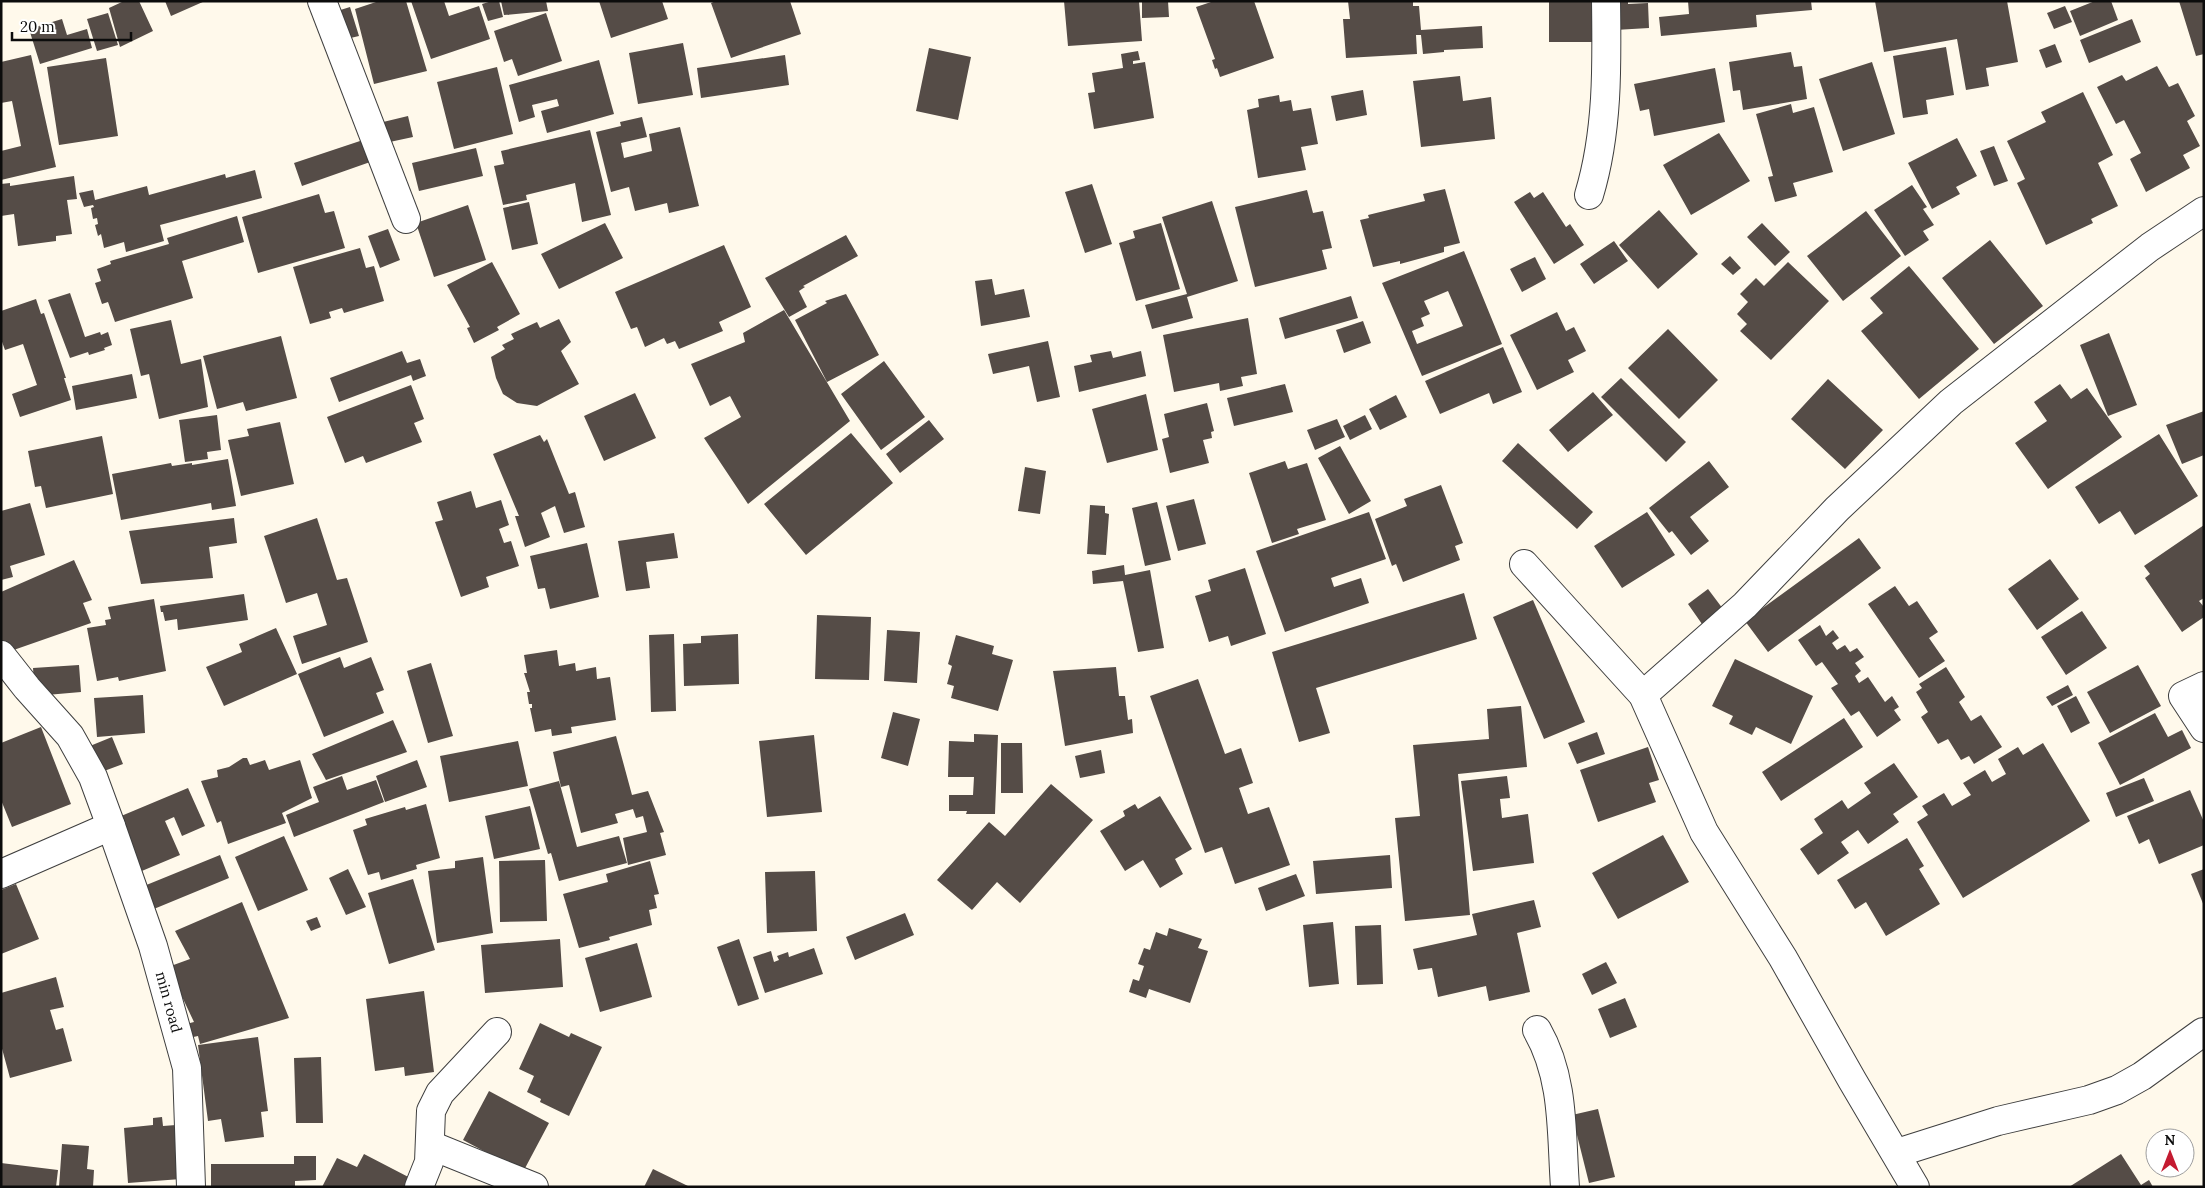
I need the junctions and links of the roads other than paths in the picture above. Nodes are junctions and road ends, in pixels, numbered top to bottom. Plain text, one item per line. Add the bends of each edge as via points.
1 (322, 1) edge
2 (1606, 1) edge
3 (1589, 195) dead end
4 (2204, 211) edge
5 (406, 219) dead end
6 (1524, 564) dead end
7 (1, 655) edge
8 (2204, 686) edge
9 (1643, 695) junction
10 (2204, 728) edge
11 (111, 826) junction
12 (1, 874) edge
13 (1537, 1030) dead end
14 (497, 1032) dead end
15 (2203, 1032) edge
16 (430, 1145) junction
17 (1897, 1153) junction
18 (191, 1187) edge
19 (419, 1187) edge
20 (534, 1187) edge
21 (1565, 1187) edge
22 (1915, 1187) edge

1 - 5 street
2 - 3 street via 1605,108 1596,171
4 - 9 street via 2150,247 1951,402 1837,509 1745,605
6 - 9 street
7 - 11 street, min road via 70,736 93,777
8 - 10 street via 2183,696
9 - 17 street via 1704,832 1783,958
11 - 12 street
11 - 18 street, min road via 153,946 187,1068
13 - 21 street via 1556,1078 1563,1125
14 - 16 street via 440,1093 431,1111
15 - 17 street via 2117,1090 2089,1100 1998,1121
16 - 19 street via 429,1162
16 - 20 street
17 - 22 street

